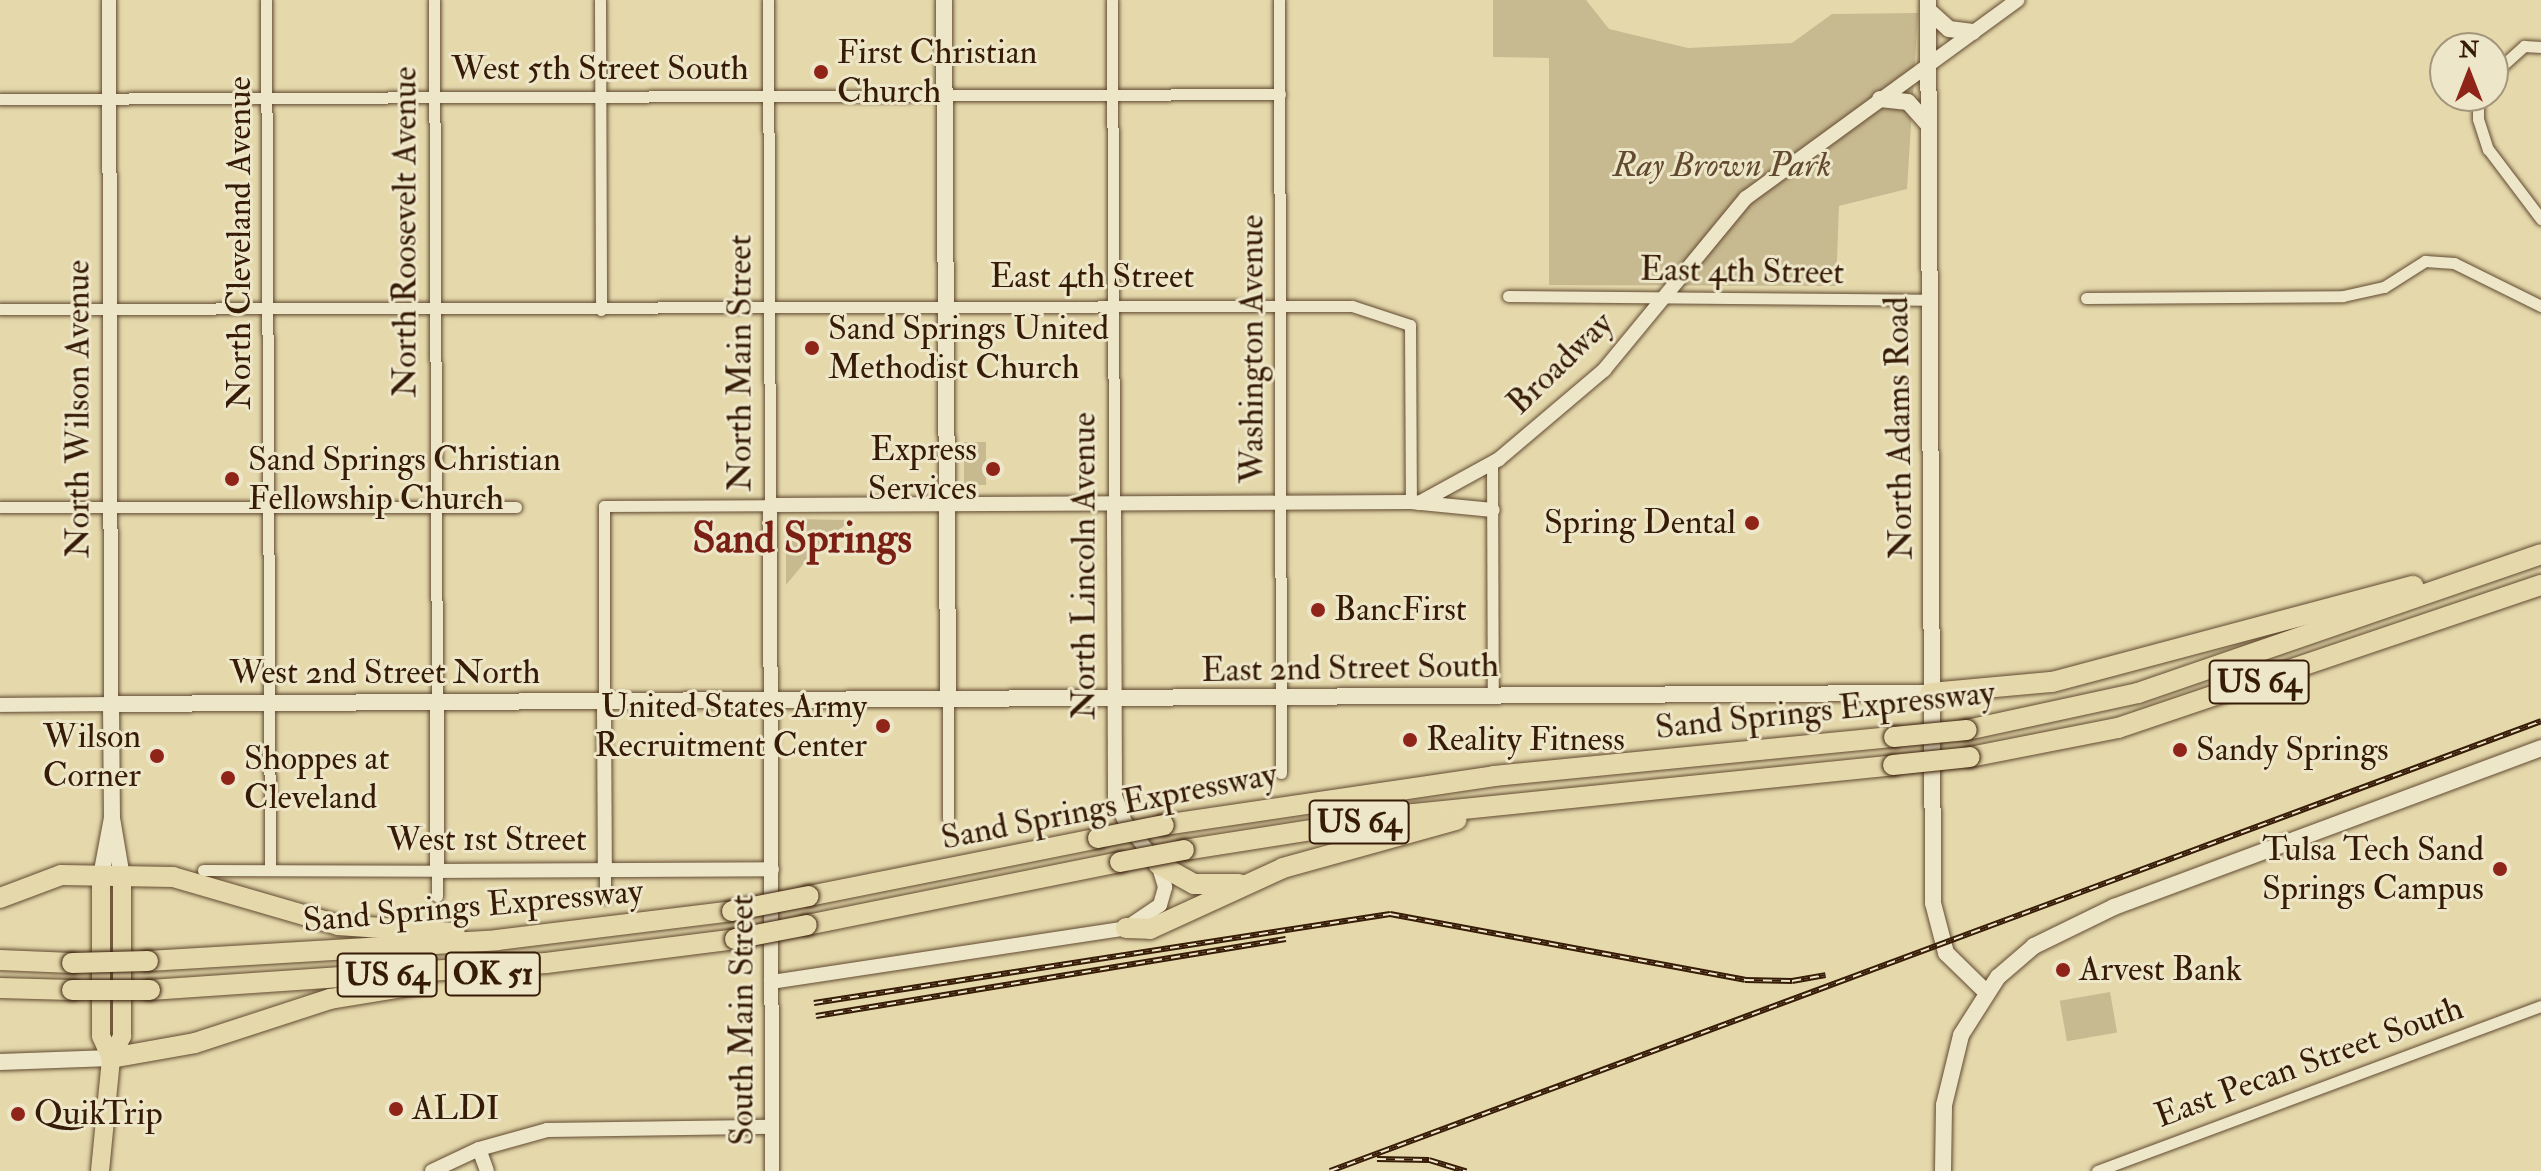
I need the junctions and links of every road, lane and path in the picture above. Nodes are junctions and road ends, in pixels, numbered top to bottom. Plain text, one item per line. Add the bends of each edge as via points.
1 (109, 0) edge
2 (266, 0) edge
3 (434, 0) edge
4 (600, 0) edge
5 (768, 0) edge
6 (944, 0) edge
7 (1112, 0) edge
8 (1279, 0) edge
9 (2018, 0) edge
10 (1928, 5) edge
11 (1973, 32) junction
12 (2541, 47) edge
13 (2509, 60) edge
14 (1928, 64) junction
15 (945, 94) junction
16 (1113, 94) junction
17 (1280, 94) junction
18 (601, 97) junction
19 (769, 97) junction
20 (267, 98) junction
21 (434, 98) junction
22 (0, 99) edge
23 (108, 99) junction
24 (1880, 99) junction
25 (2480, 112) edge
26 (1928, 124) junction
27 (2541, 219) edge
28 (1508, 296) dead end
29 (1662, 298) junction
30 (2086, 298) dead end
31 (1927, 300) junction
32 (1281, 304) junction
33 (945, 305) junction
34 (1113, 305) junction
35 (770, 306) junction
36 (2541, 306) edge
37 (268, 307) junction
38 (109, 308) junction
39 (0, 309) edge
40 (435, 309) junction
41 (601, 310) junction
42 (1492, 463) junction
43 (1281, 502) junction
44 (1114, 503) junction
45 (1415, 503) junction
46 (770, 505) junction
47 (947, 505) junction
48 (270, 506) junction
49 (436, 506) junction
50 (0, 507) edge
51 (110, 507) junction
52 (516, 507) dead end
53 (1493, 510) junction
54 (2541, 554) edge
55 (2508, 566) junction
56 (2541, 585) edge
57 (1930, 693) junction
58 (1493, 697) junction
59 (1282, 699) junction
60 (1115, 700) junction
61 (771, 701) junction
62 (948, 701) junction
63 (604, 702) junction
64 (437, 703) junction
65 (111, 704) junction
66 (270, 704) junction
67 (0, 705) edge
68 (2541, 748) edge
69 (1281, 773) dead end
70 (1534, 800) junction
71 (948, 818) dead end
72 (1158, 864) junction
73 (772, 869) junction
74 (203, 870) dead end
75 (270, 870) junction
76 (605, 870) junction
77 (437, 871) junction
78 (112, 876) junction
79 (1247, 883) junction
80 (437, 896) dead end
81 (0, 898) edge
82 (605, 898) dead end
83 (1126, 928) junction
84 (497, 940) junction
85 (624, 956) junction
86 (0, 960) edge
87 (771, 982) junction
88 (0, 988) edge
89 (1986, 992) junction
90 (2541, 1006) edge
91 (111, 1058) junction
92 (0, 1062) edge
93 (772, 1127) junction
94 (479, 1149) junction
95 (100, 1171) edge
96 (432, 1171) edge
97 (487, 1171) edge
98 (772, 1171) edge
99 (1943, 1171) edge
100 (2097, 1171) edge

1 - 23 street, North Wilson Avenue
2 - 20 street, North Cleveland Avenue
3 - 21 street, North Roosevelt Avenue
4 - 18 street
5 - 19 street, North Main Street
6 - 15 main road
7 - 16 street, North Lincoln Avenue
8 - 17 street, Washington Avenue
9 - 11 street, Broadway
10 - 11 main road via 1949,29
10 - 14 main road, North Adams Road
11 - 14 street, Broadway
12 - 13 street via 2524,46
14 - 24 street, Broadway
14 - 26 main road, North Adams Road
15 - 16 street, West 5th Street South
15 - 19 street, West 5th Street South
15 - 33 main road
16 - 17 street, West 5th Street South
16 - 34 street, North Lincoln Avenue
17 - 32 street, Washington Avenue
18 - 19 street, West 5th Street South
18 - 21 street, West 5th Street South
18 - 41 street
19 - 35 street, North Main Street
20 - 21 street, West 5th Street South
20 - 23 street, West 5th Street South
20 - 37 street, North Cleveland Avenue
21 - 40 street, North Roosevelt Avenue
22 - 23 street, West 5th Street South
23 - 38 street, North Wilson Avenue
24 - 26 main road via 1908,102
24 - 29 street, Broadway via 1746,198
25 - 27 street via 2488,149
26 - 31 main road, North Adams Road
28 - 29 street, East 4th Street
29 - 31 street, East 4th Street
29 - 42 street, Broadway via 1604,370
30 - 36 street via 2343,296 2384,287 2425,261 2454,263
31 - 57 main road, North Adams Road
32 - 34 street, East 4th Street
32 - 43 street, Washington Avenue
32 - 45 street, East 4th Street via 1352,306 1410,325
33 - 34 street, East 4th Street
33 - 35 street, East 4th Street
33 - 47 main road
34 - 44 street, North Lincoln Avenue
35 - 41 street, East 4th Street
35 - 46 street, North Main Street
37 - 38 street, East 4th Street
37 - 40 street, East 4th Street
37 - 48 street, North Cleveland Avenue
38 - 39 street, East 4th Street
38 - 51 street, North Wilson Avenue
40 - 41 street, East 4th Street
40 - 49 street, North Roosevelt Avenue
42 - 45 street, Broadway
42 - 53 street
43 - 44 street
43 - 45 street
43 - 59 street, Washington Avenue
44 - 47 street
44 - 60 street, North Lincoln Avenue
45 - 53 street
46 - 47 street
46 - 61 street, North Main Street
46 - 63 street via 604,506
47 - 62 main road
48 - 49 street
48 - 51 street
48 - 66 street, North Cleveland Avenue
49 - 52 street
49 - 64 street, North Roosevelt Avenue
50 - 51 street
51 - 65 street, North Wilson Avenue
53 - 58 street
54 - 55 highway, Sand Springs Expressway / US 64
55 - 57 highway via 2339,603 2067,679
55 - 84 highway, Sand Springs Expressway / US 64, bridge via 2138,693 1967,730 1494,776 1164,825 732,911
56 - 70 highway, Sand Springs Expressway / US 64, bridge via 2118,728 1970,757
57 - 58 main road, East 2nd Street South
57 - 89 main road, North Adams Road via 1938,938 1951,960
58 - 59 main road, East 2nd Street South
59 - 60 main road, East 2nd Street South
59 - 69 street, Washington Avenue
60 - 62 main road, East 2nd Street South
60 - 72 street, North Lincoln Avenue via 1115,796 1125,822
61 - 62 main road, East 2nd Street South
61 - 63 main road, West 2nd Street North
61 - 73 street, North Main Street
62 - 71 street
63 - 64 main road, West 2nd Street North
63 - 76 street
64 - 66 main road, West 2nd Street North
64 - 77 street, North Roosevelt Avenue
65 - 66 main road, West 2nd Street North
65 - 67 street, West 2nd Street North
65 - 78 main road, North Wilson Avenue
66 - 75 street, North Cleveland Avenue
68 - 89 main road via 2085,918 2034,946
70 - 79 highway via 1327,853
70 - 85 highway, Sand Springs Expressway / US 64, bridge via 1184,850
72 - 79 highway via 1194,884
72 - 83 street via 1165,887 1160,905
73 - 76 street, West 1st Street
73 - 87 street, South Main Street
74 - 75 street, West 1st Street
75 - 77 street, West 1st Street
76 - 77 street, West 1st Street
76 - 82 street
77 - 80 street, North Roosevelt Avenue
78 - 81 highway via 46,878
78 - 84 highway, OK 51 via 196,880 338,925
78 - 91 highway, North Wilson Avenue via 101,1036
79 - 83 highway via 1150,929
83 - 87 street
84 - 86 highway, Sand Springs Expressway / US 64, bridge via 148,961
85 - 88 highway, Sand Springs Expressway / US 64, bridge via 150,990
85 - 91 highway, OK 51 via 362,993 293,1008 195,1043
87 - 93 street, South Main Street
89 - 99 main road via 1961,1035 1950,1069
90 - 100 street, East Pecan Street South
91 - 92 main road
91 - 95 highway
93 - 94 street via 568,1128
93 - 98 street, South Main Street
94 - 96 street
94 - 97 street

